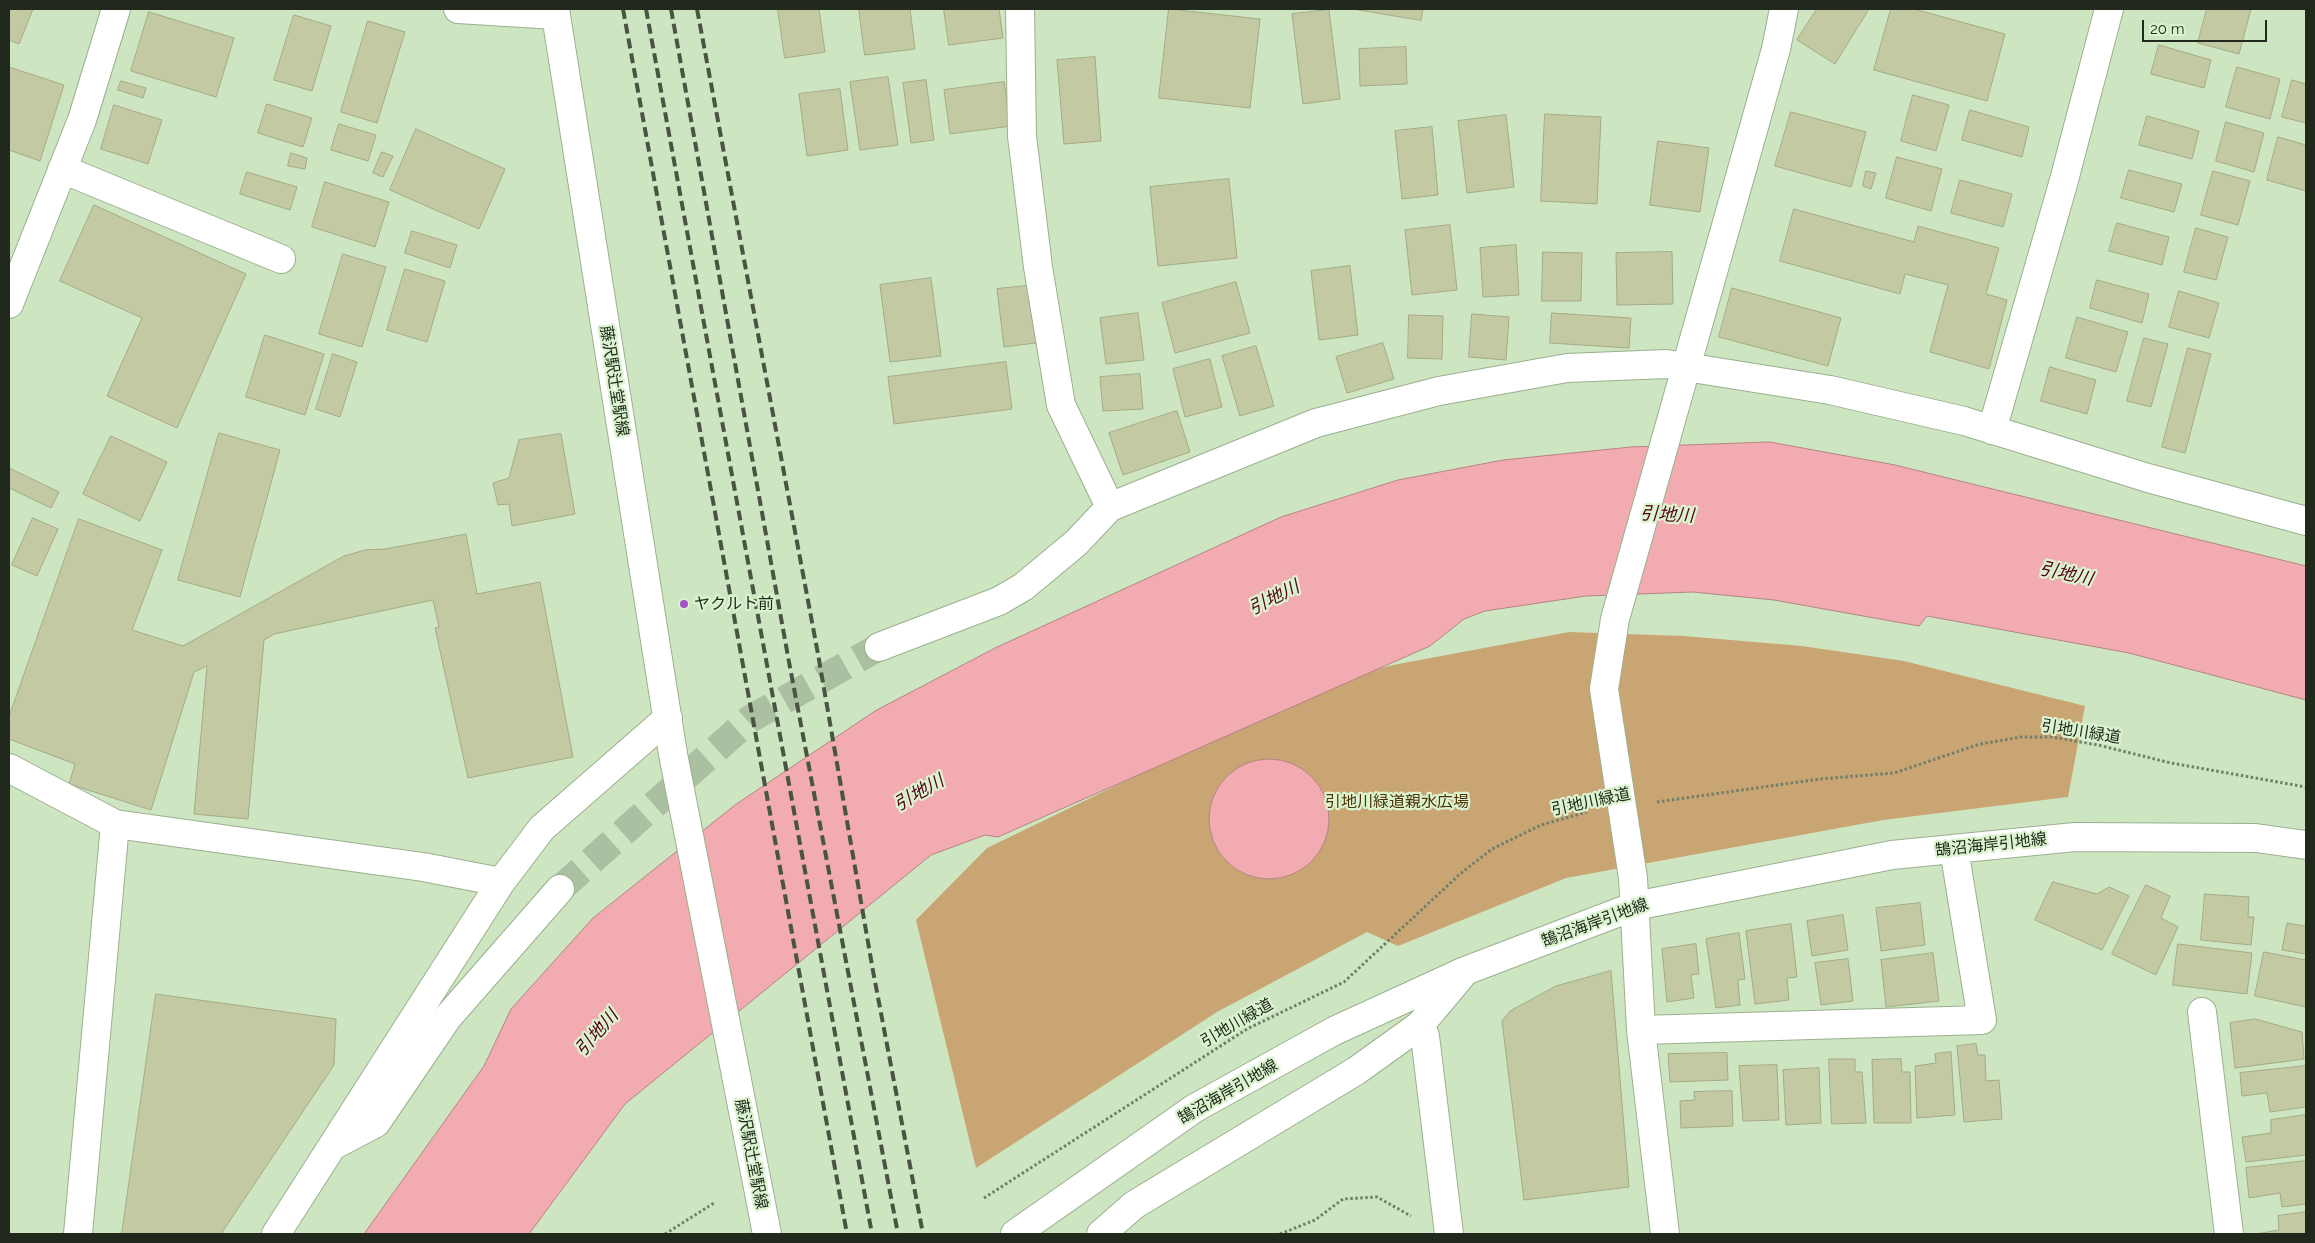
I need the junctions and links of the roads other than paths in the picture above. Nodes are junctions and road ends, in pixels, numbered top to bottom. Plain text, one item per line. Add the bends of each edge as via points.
1 (116, 9) edge
2 (458, 9) edge
3 (1020, 9) edge
4 (1784, 9) edge
5 (2109, 9) edge
6 (555, 12) edge
7 (62, 169) junction
8 (281, 259) dead end
9 (9, 304) edge
10 (1686, 365) junction
11 (1992, 430) junction
12 (1110, 507) junction
13 (2306, 521) edge
14 (879, 647) tunnel mouth
15 (668, 718) junction
16 (9, 768) edge
17 (114, 824) junction
18 (2306, 845) edge
19 (1954, 849) junction
20 (501, 882) junction
21 (560, 889) tunnel mouth
22 (1635, 906) junction
23 (1466, 971) junction
24 (2202, 1012) dead end
25 (1420, 1025) junction
26 (1641, 1030) junction
27 (333, 1145) junction
28 (78, 1234) edge
29 (276, 1234) edge
30 (767, 1234) edge
31 (1015, 1234) edge
32 (1101, 1234) edge
33 (1449, 1234) edge
34 (1665, 1234) edge
35 (2229, 1234) edge

1 - 7 street via 82,120
2 - 6 street
3 - 12 street via 1022,136 1038,267 1061,405
4 - 10 street via 1776,49
5 - 11 street via 2063,184
6 - 15 street, 藤沢駅辻堂駅線
7 - 8 street
7 - 9 street
10 - 11 street via 1830,390
10 - 12 street via 1567,368 1439,391 1316,423
10 - 22 street via 1615,619 1604,689
11 - 13 street via 2148,478
12 - 14 street via 1076,543 1023,587 999,601
15 - 20 street via 542,828
15 - 30 street, 藤沢駅辻堂駅線, bridge
16 - 17 street
17 - 20 street via 423,867
17 - 28 street
18 - 19 street, 鵠沼海岸引地線 via 2256,838 2075,837
19 - 22 street, 鵠沼海岸引地線 via 1892,855
19 - 26 street via 1982,1020
20 - 27 street
21 - 27 street via 448,1017 376,1123
22 - 23 street, 鵠沼海岸引地線
22 - 26 street
23 - 25 street
23 - 31 street, 鵠沼海岸引地線 via 1334,1031 1195,1108
24 - 35 street
25 - 32 street via 1356,1071 1134,1205
25 - 33 street via 1425,1036
26 - 34 street
27 - 29 street

